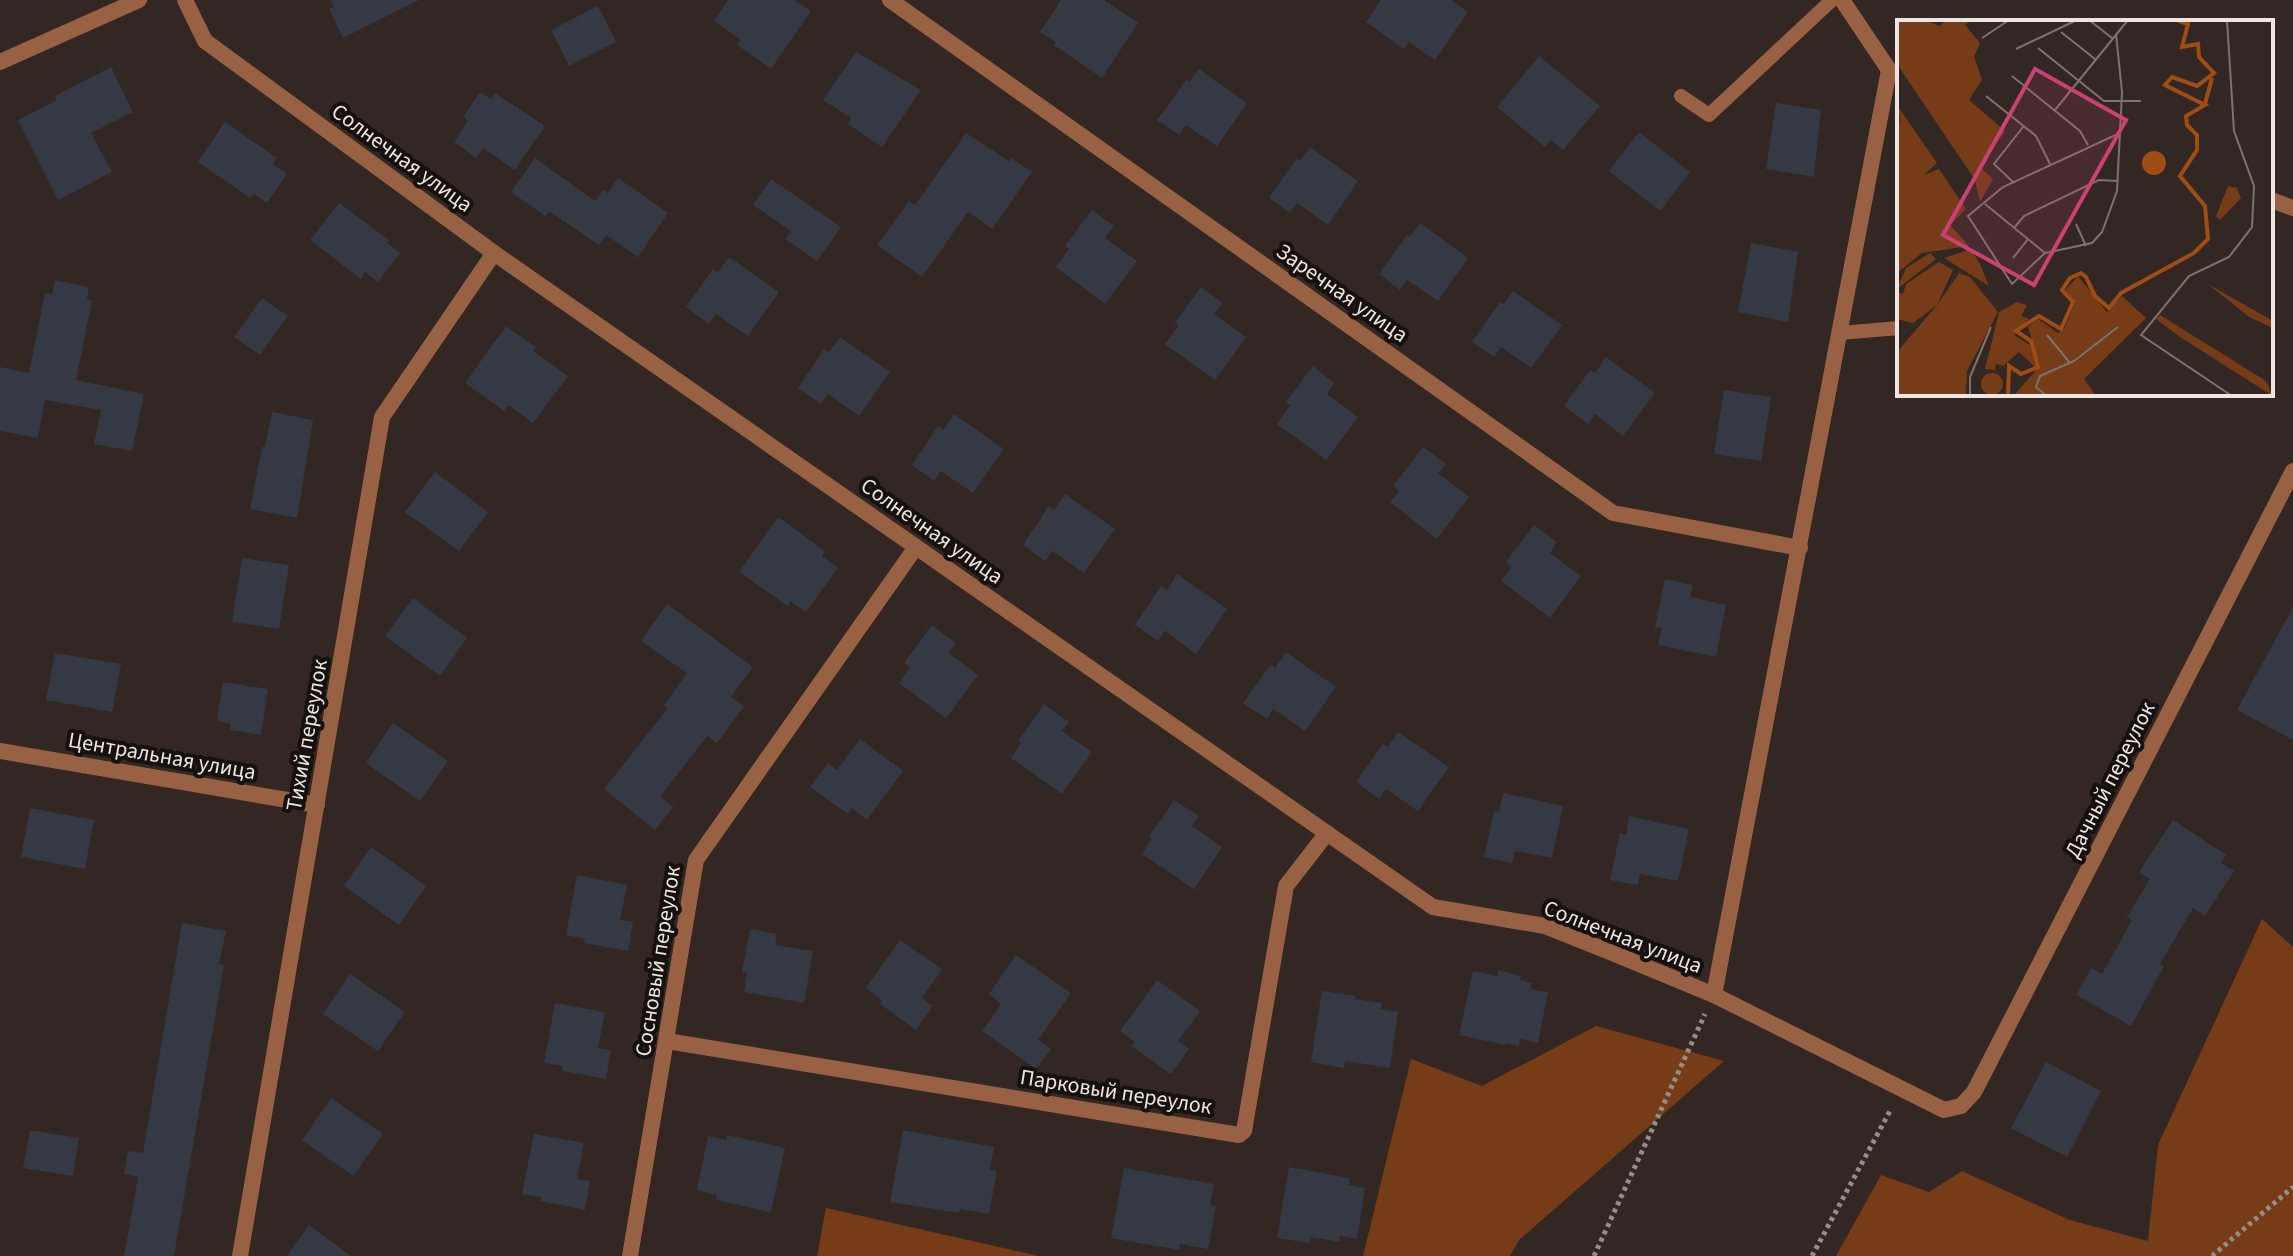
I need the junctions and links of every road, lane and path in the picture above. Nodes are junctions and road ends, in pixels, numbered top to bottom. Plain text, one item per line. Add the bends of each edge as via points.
1 (139, 0) edge
2 (185, 0) edge
3 (890, 0) edge
4 (1832, 0) edge
5 (1842, 0) edge
6 (0, 62) edge
7 (1894, 71) edge
8 (1681, 96) dead end
9 (2273, 201) edge
10 (2293, 208) edge
11 (494, 253) junction
12 (1897, 328) edge
13 (1840, 333) junction
14 (2293, 471) edge
15 (916, 547) junction
16 (1800, 548) junction
17 (0, 751) edge
18 (317, 805) junction
19 (1327, 833) junction
20 (1714, 995) junction
21 (667, 1041) junction
22 (1902, 1089) junction
23 (1961, 1106) joint
24 (2293, 1187) edge
25 (240, 1256) edge
26 (630, 1256) edge
27 (1594, 1256) edge
28 (1812, 1256) edge
29 (2212, 1256) edge

1 - 6 street
2 - 11 street, Солнечная улица via 205,41
3 - 16 street, Заречная улица via 1613,513
4 - 8 lane via 1709,115
5 - 7 street
7 - 13 street
9 - 10 street
11 - 15 street, Солнечная улица
11 - 18 street, Тихий переулок via 382,417
12 - 13 lane
13 - 16 street
14 - 23 street, Дачный переулок via 1974,1092
15 - 19 street, Солнечная улица
15 - 21 street, Сосновый переулок via 696,860
16 - 20 street
17 - 18 street, Центральная улица
18 - 25 street, Тихий переулок
19 - 20 street, Солнечная улица via 1433,907 1545,926
19 - 21 street, Парковый переулок via 1286,886 1244,1131 1239,1135
20 - 22 street, Солнечная улица
20 - 27 path
21 - 26 street, Сосновый переулок
22 - 23 street, Солнечная улица via 1944,1110
22 - 28 path
24 - 29 path

